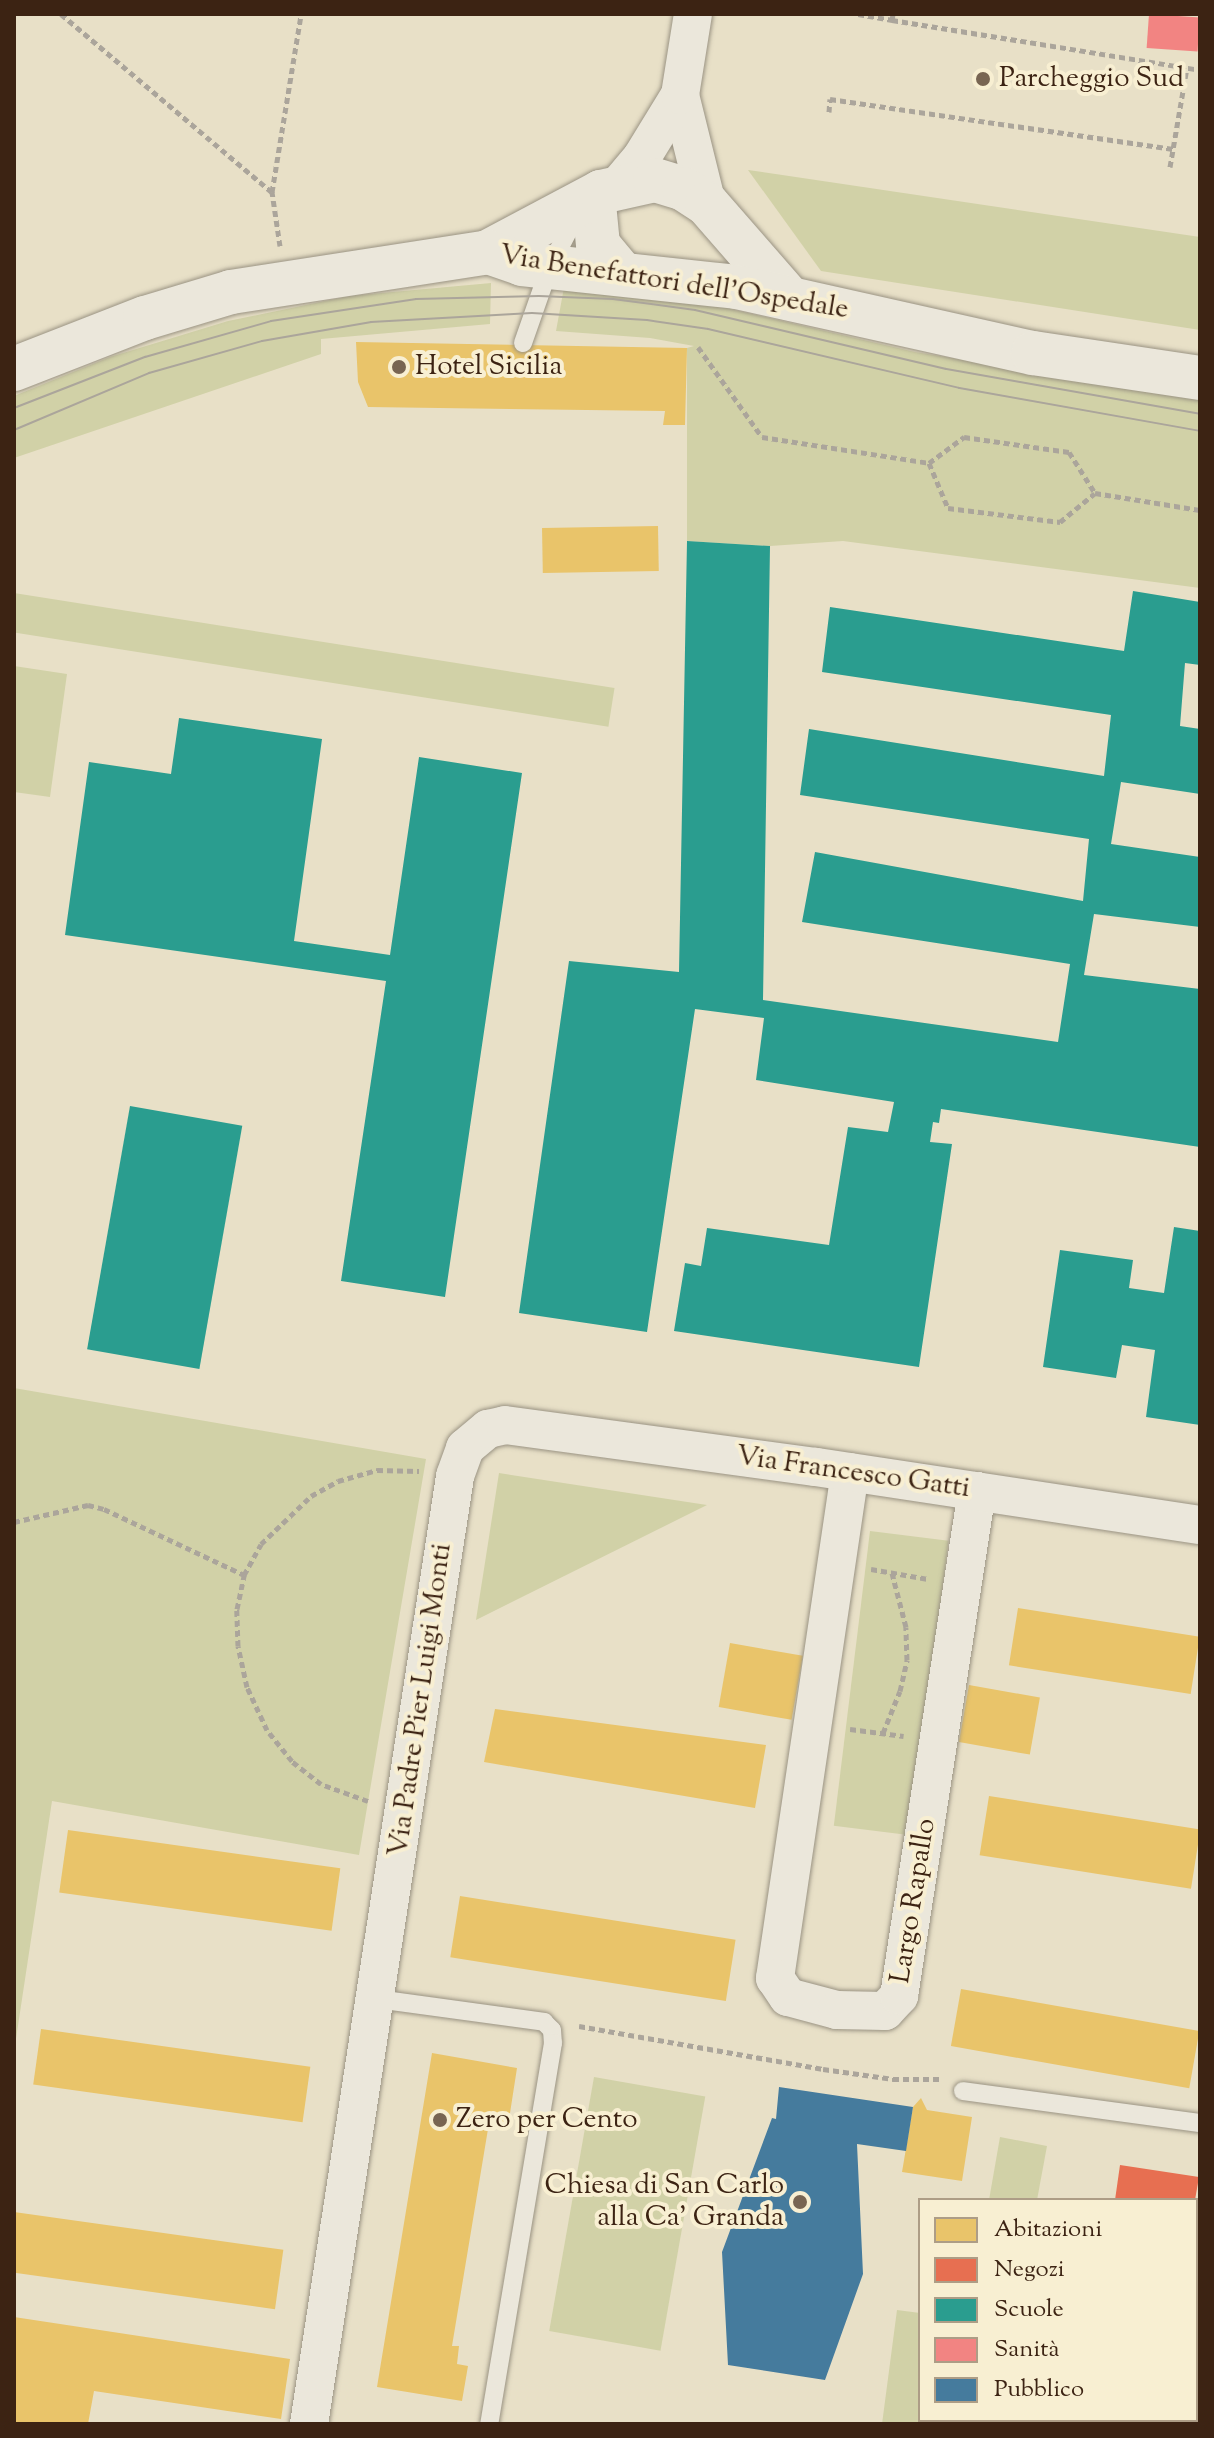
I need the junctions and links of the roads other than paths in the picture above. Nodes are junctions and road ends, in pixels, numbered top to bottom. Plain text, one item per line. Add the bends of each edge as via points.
1 (693, 14) edge
2 (680, 95) junction
3 (603, 195) junction
4 (717, 216) junction
5 (488, 252) junction
6 (550, 266) junction
7 (621, 272) junction
8 (669, 280) junction
9 (789, 298) junction
10 (523, 343) dead end
11 (14, 369) edge
12 (1200, 378) edge
13 (505, 1425) joint
14 (850, 1472) junction
15 (977, 1491) junction
16 (1200, 1525) edge
17 (377, 1999) junction
18 (958, 2086) road end
19 (1200, 2123) edge
20 (309, 2424) edge
21 (489, 2424) edge

1 - 2 street
2 - 3 street via 642,157
2 - 4 street
3 - 4 main road via 655,180 684,189
3 - 5 main road
3 - 6 lane via 571,226
3 - 7 main road via 598,245
4 - 8 main road via 712,258
4 - 9 main road
5 - 6 main road, Via Benefattori dell'Ospedale via 522,264
5 - 11 main road, Via Benefattori dell'Ospedale via 231,292 145,318
6 - 7 main road, Via Benefattori dell'Ospedale
6 - 10 lane
7 - 8 main road, Via Benefattori dell'Ospedale
8 - 9 main road, Via Benefattori dell'Ospedale
9 - 12 main road, Via Benefattori dell'Ospedale via 1033,353
13 - 14 street, Via Francesco Gatti
13 - 17 street, Via Padre Pier Luigi Monti via 488,1429 465,1448 455,1476
14 - 15 street, Via Francesco Gatti
14 - 15 street, Largo Rapallo via 775,1978 788,1997 837,2010 885,2011 899,1996
15 - 16 street, Via Francesco Gatti
17 - 20 street, Via Padre Pier Luigi Monti
17 - 21 lane via 544,2022 552,2030
18 - 19 lane

